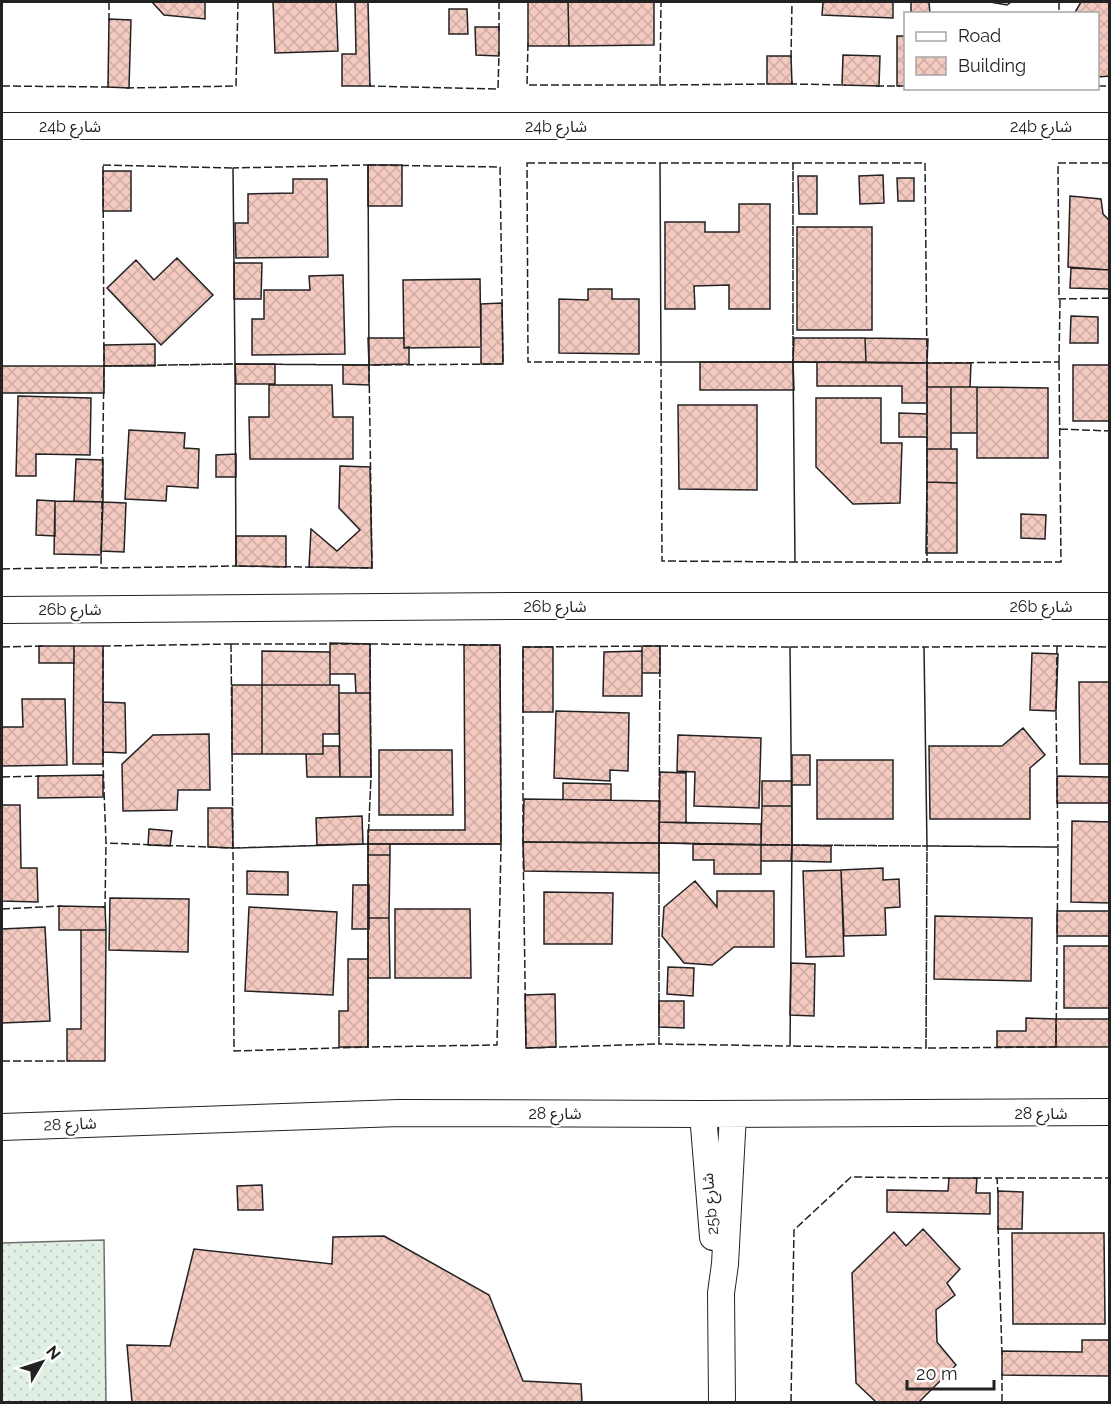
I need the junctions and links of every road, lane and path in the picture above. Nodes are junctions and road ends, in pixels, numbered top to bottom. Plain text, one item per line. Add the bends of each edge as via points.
1 (2, 126) edge
2 (1110, 126) edge
3 (1110, 606) edge
4 (2, 610) edge
5 (1110, 1112) edge
6 (703, 1114) junction
7 (733, 1114) junction
8 (2, 1126) edge
9 (721, 1293) junction
10 (722, 1402) edge

1 - 2 street, 24b شارع
3 - 4 street, 26b شارع
5 - 7 street, شارع 28
6 - 7 street, شارع 28
6 - 8 street, شارع 28 via 358,1113
6 - 9 street, 25b شارع
7 - 9 street, 25b شارع
9 - 10 street, 25b شارع

